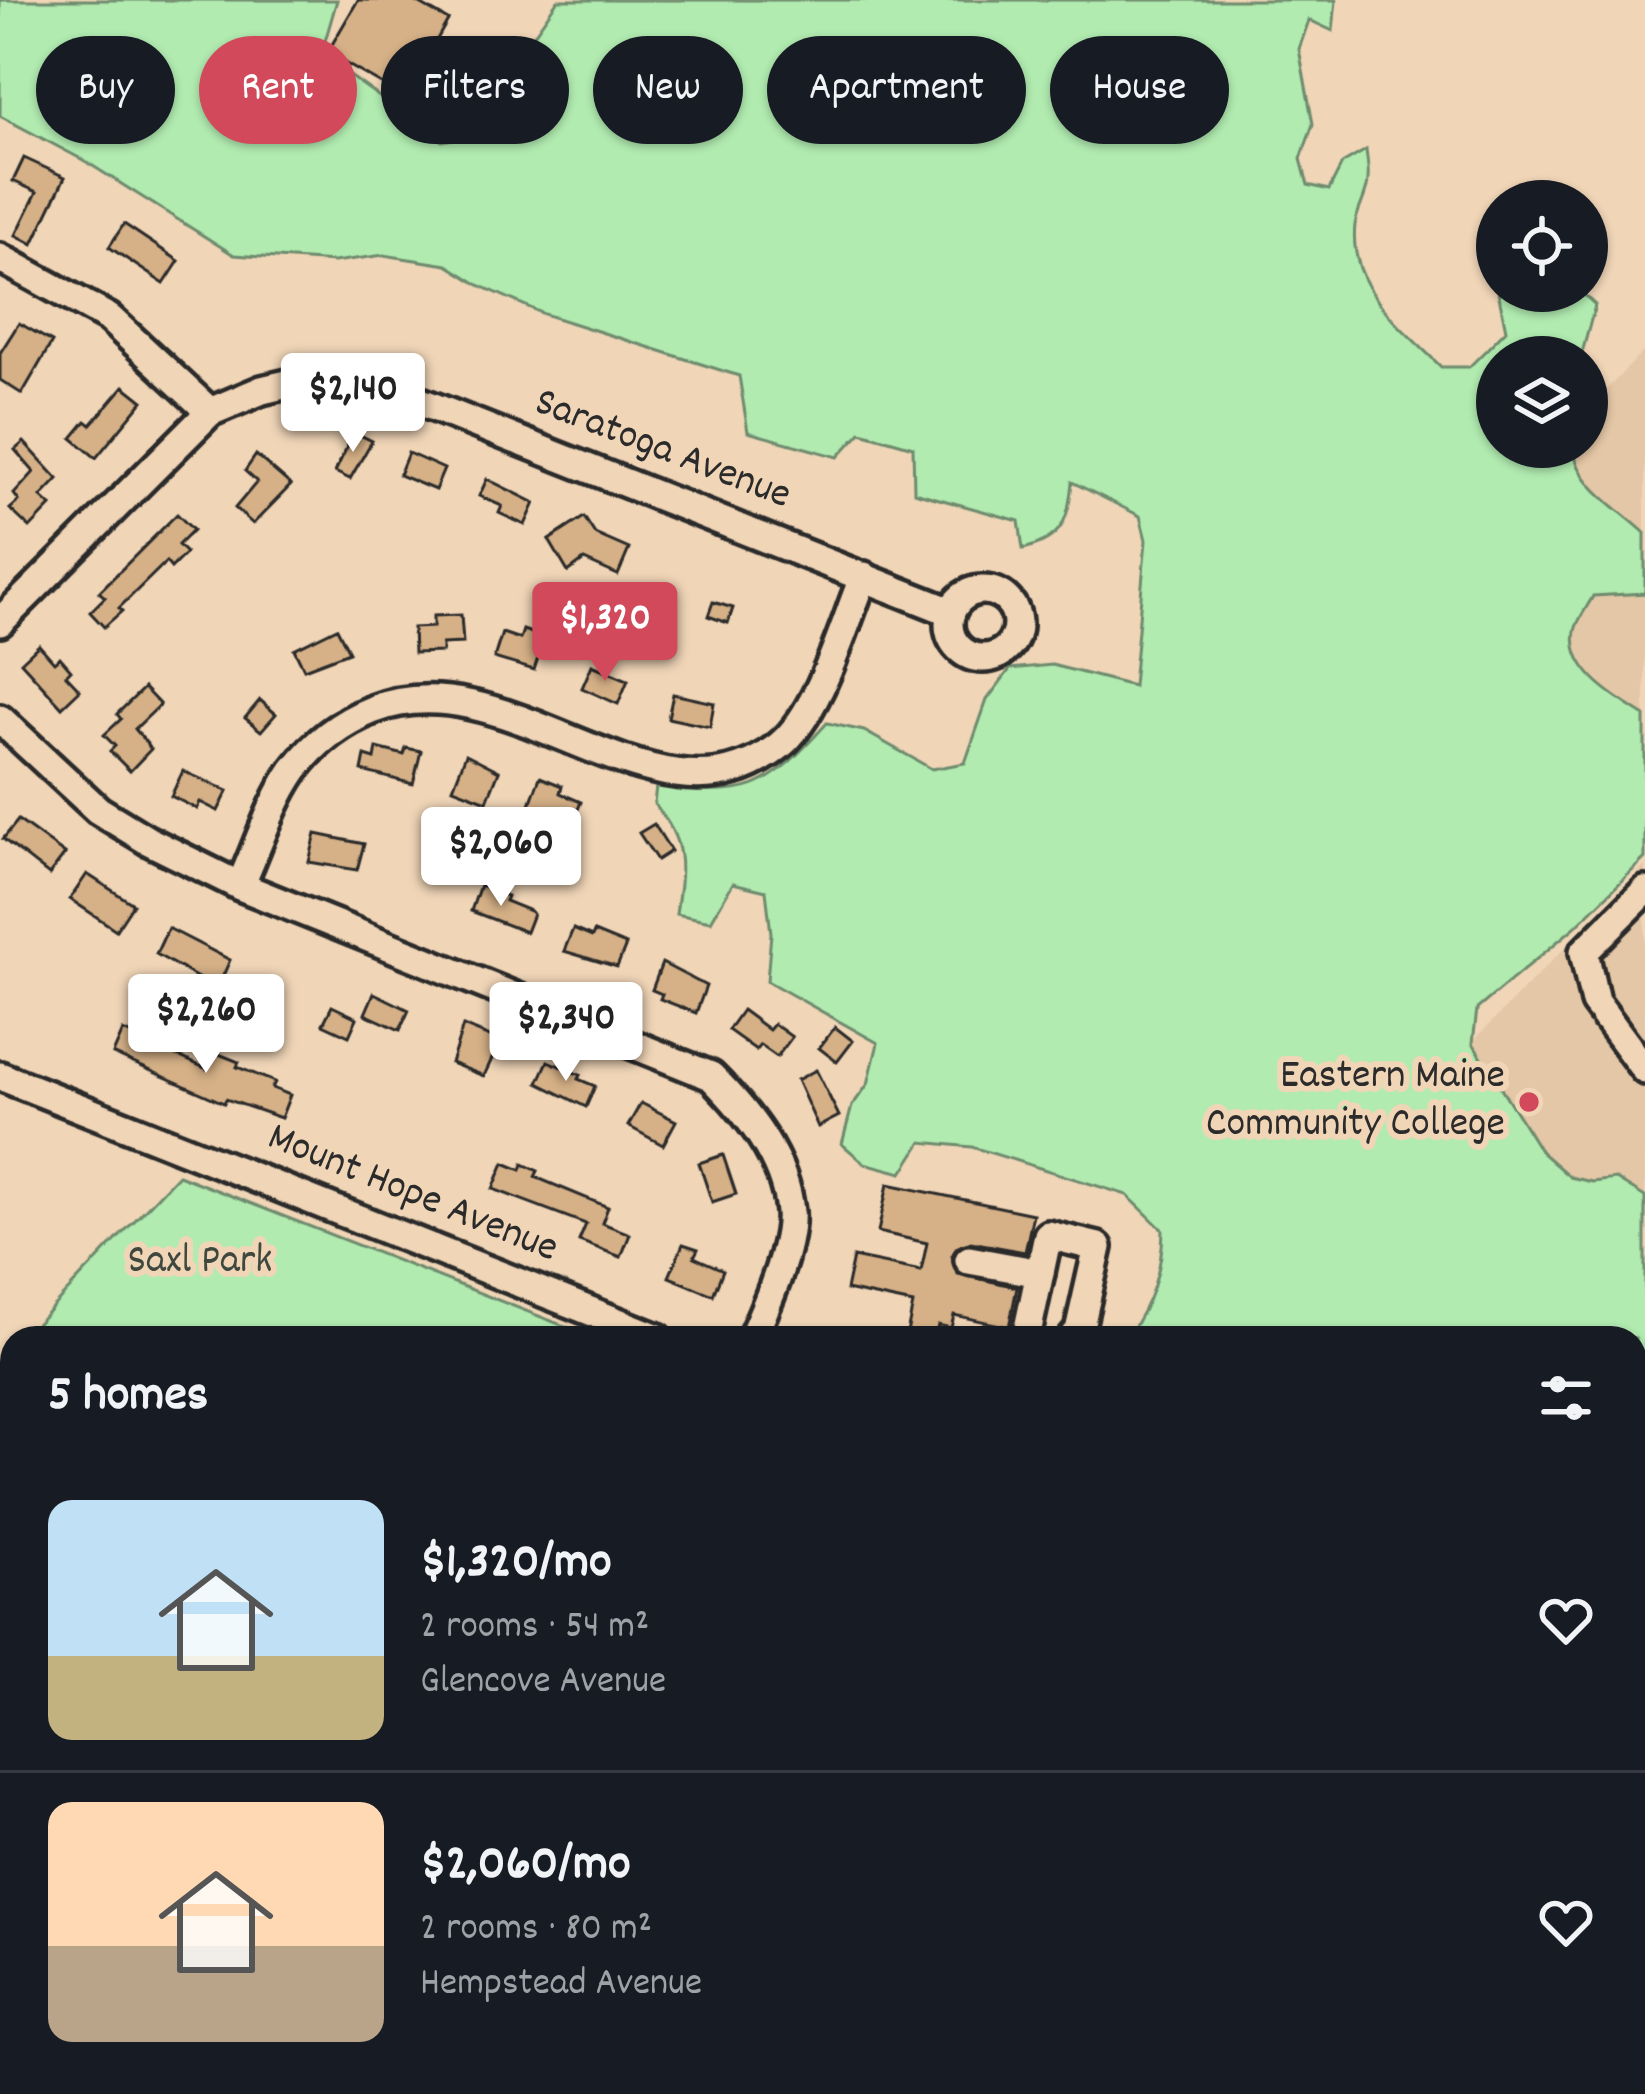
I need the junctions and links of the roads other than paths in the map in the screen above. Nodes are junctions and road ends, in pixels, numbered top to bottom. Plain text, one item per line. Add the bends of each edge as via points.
1 (0, 258) edge
2 (210, 412) junction
3 (864, 576) junction
4 (951, 612) dead end
5 (0, 622) edge
6 (0, 718) edge
7 (240, 886) junction
8 (1645, 890) edge
9 (1645, 1070) edge
10 (0, 1076) edge
11 (969, 1260) dead end
12 (1040, 1274) junction
13 (628, 1326) edge
14 (757, 1326) edge
15 (1029, 1326) edge
16 (1079, 1326) edge

1 - 2 street via 109,318
2 - 3 street, Saratoga Avenue via 313,379 355,380
2 - 5 street, Saratoga Avenue
3 - 4 street, Saratoga Avenue
3 - 7 street via 811,704 782,745 757,760 688,777 473,703 395,701 334,730 292,773
6 - 7 street via 98,810
7 - 14 street via 711,1076 762,1135 790,1214
8 - 9 street via 1584,952 1595,1002
10 - 13 street, Mount Hope Avenue
11 - 12 street
12 - 15 street
12 - 16 street via 1048,1235 1098,1247

